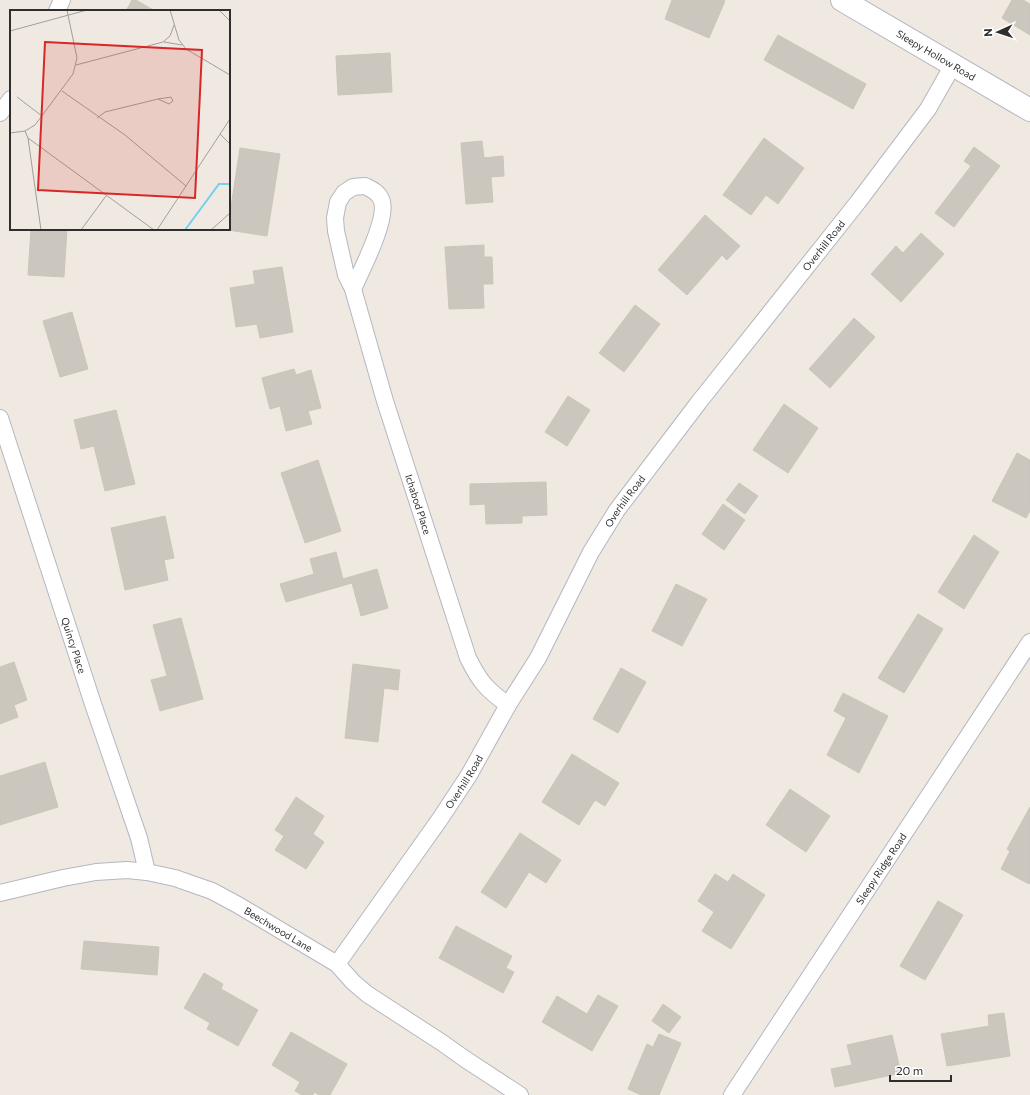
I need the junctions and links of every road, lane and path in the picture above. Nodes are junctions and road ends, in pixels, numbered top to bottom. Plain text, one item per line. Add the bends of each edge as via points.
1 (62, 0) edge
2 (842, 0) edge
3 (57, 10) edge
4 (953, 65) junction
5 (10, 100) edge
6 (1030, 110) edge
7 (0, 113) edge
8 (353, 289) junction
9 (0, 418) edge
10 (1030, 642) edge
11 (508, 705) junction
12 (146, 872) junction
13 (0, 893) edge
14 (337, 964) junction
15 (517, 1094) edge
16 (732, 1095) edge

1 - 3 street
2 - 4 main road, Sleepy Hollow Road
4 - 6 main road, Sleepy Hollow Road
4 - 11 street, Overhill Road via 928,109 858,202 704,395 617,510 591,552 538,658
5 - 7 street
8 - 8 street, Ichabod Place via 380,226 384,210 382,199 374,190 365,186 353,187 344,193 338,202 335,218 346,275
8 - 11 street, Ichabod Place via 468,658 477,676 490,692
9 - 12 street, Quincy Place via 139,838
10 - 16 street, Sleepy Ridge Road
11 - 14 street, Overhill Road via 469,775
12 - 13 street, Beechwood Lane via 96,872
12 - 14 street, Beechwood Lane via 175,878 212,891
14 - 15 street, Beechwood Lane via 352,982 368,994

